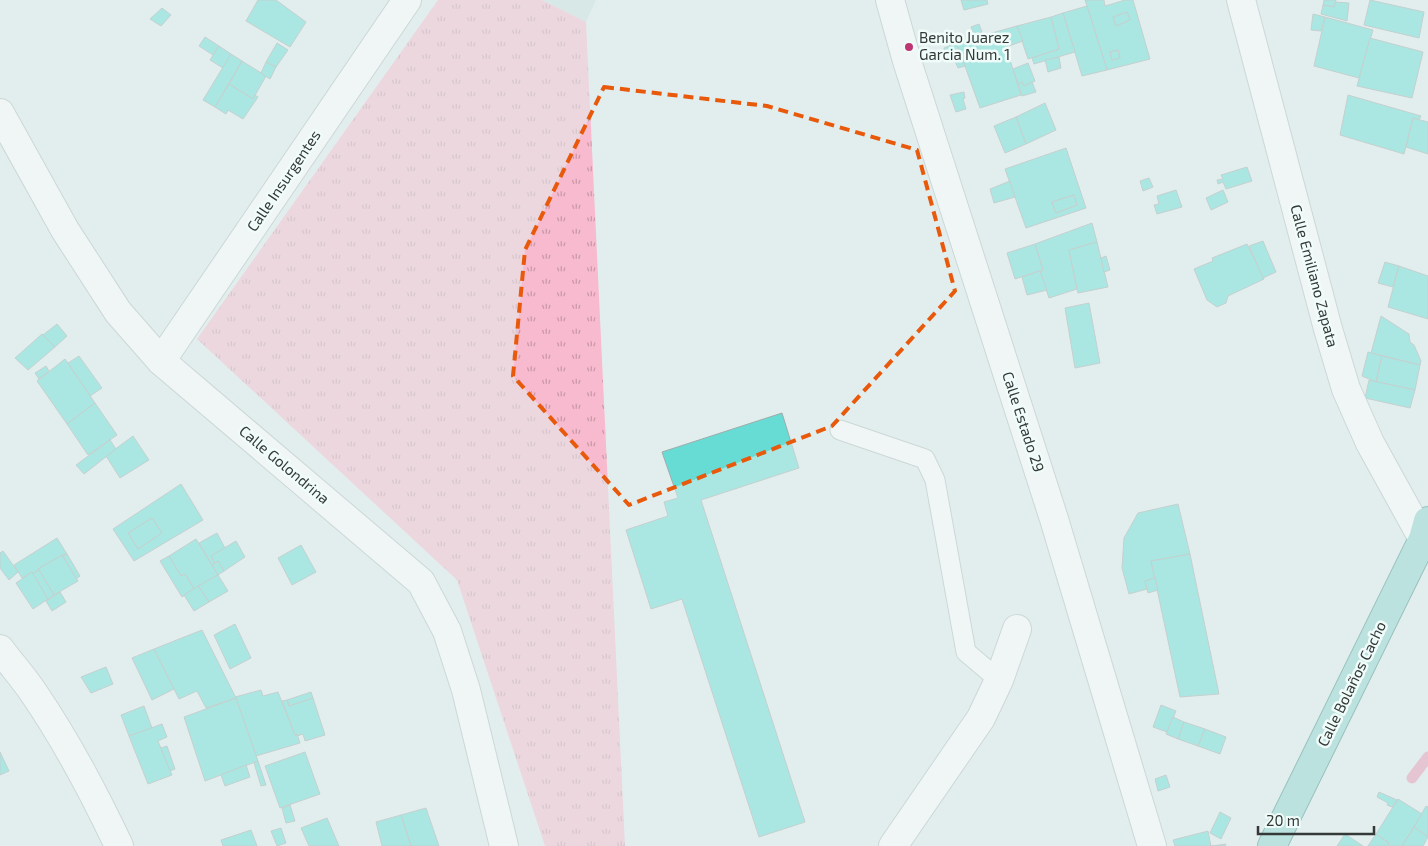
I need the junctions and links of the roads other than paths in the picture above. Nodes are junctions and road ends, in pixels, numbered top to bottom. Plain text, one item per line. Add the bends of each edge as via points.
1 (407, 0) edge
2 (890, 0) edge
3 (1241, 0) edge
4 (0, 113) edge
5 (162, 361) junction
6 (840, 430) dead end
7 (1425, 530) edge
8 (1018, 628) dead end
9 (0, 649) edge
10 (999, 680) junction
11 (119, 846) edge
12 (504, 846) edge
13 (893, 846) edge
14 (1152, 846) edge
15 (1272, 846) edge

1 - 5 street, Calle Insurgentes
2 - 14 street, Calle Estado 29 via 1054,518
3 - 7 street, Calle Emiliano Zapata via 1346,389 1370,443
4 - 5 street, Calle Golondrina via 66,230 113,304
5 - 12 street, Calle Golondrina via 421,582 448,631 466,690
6 - 10 lane via 925,459 935,480 966,652
7 - 15 main road, Calle Bolaños Cacho
8 - 10 street
9 - 11 street via 66,744
10 - 13 street via 981,718

